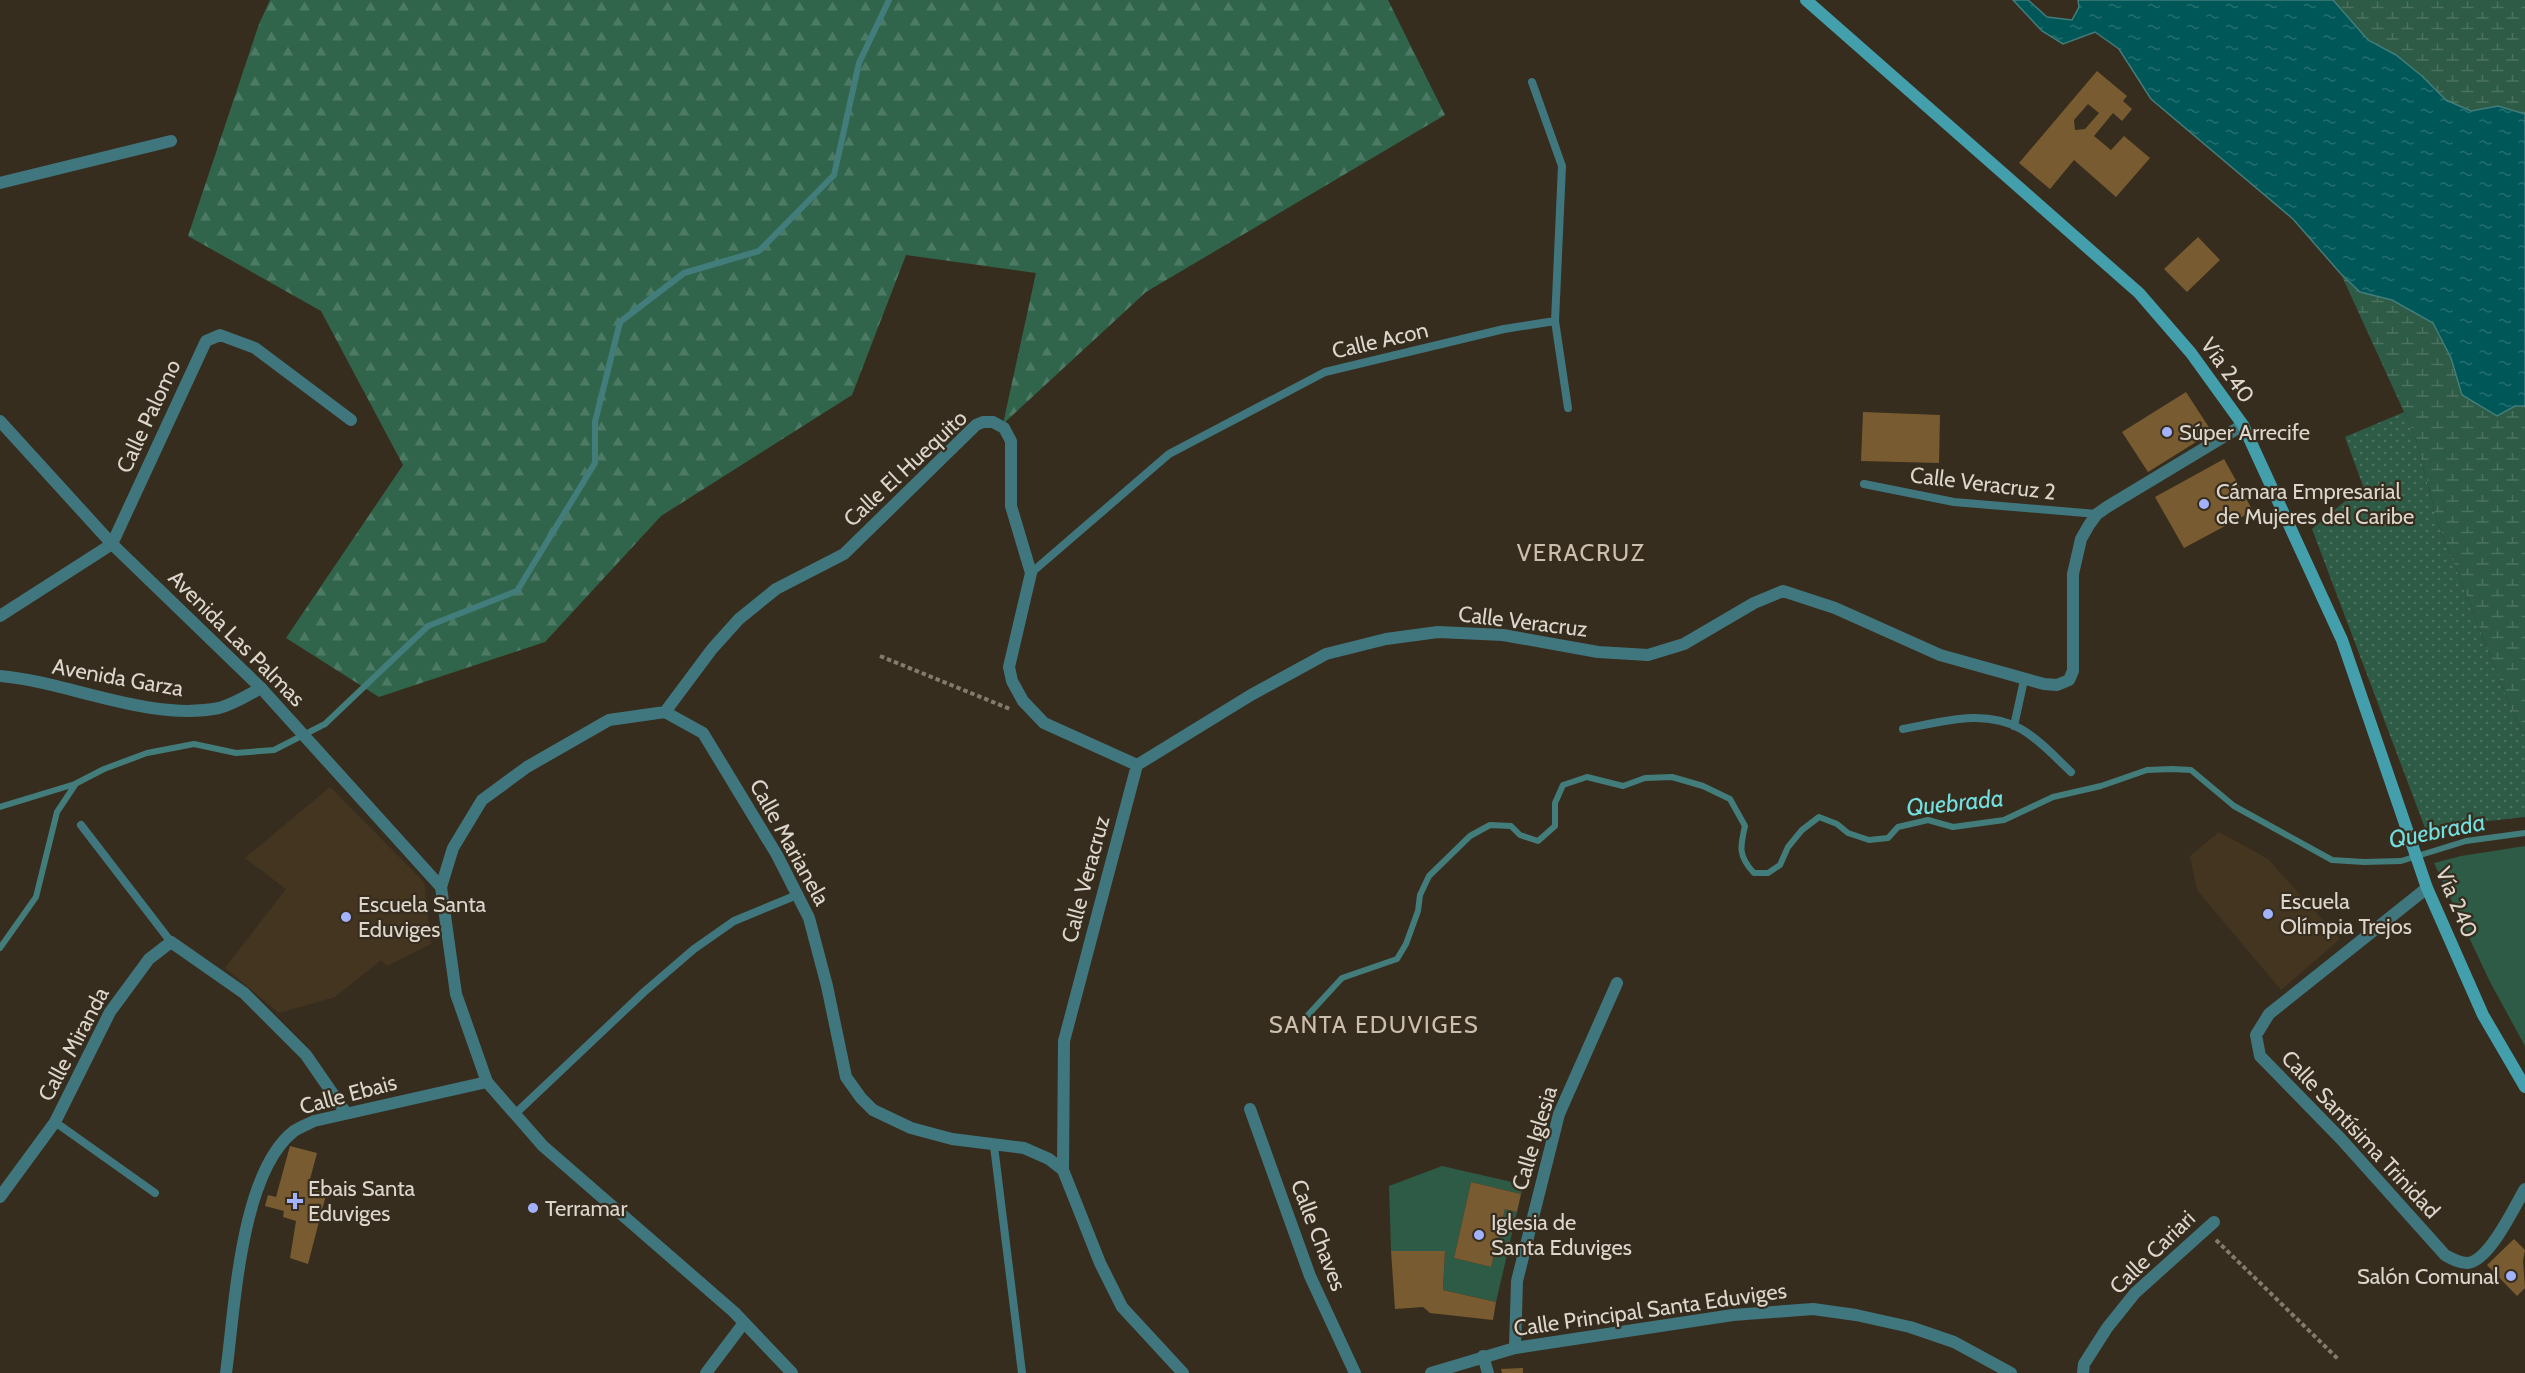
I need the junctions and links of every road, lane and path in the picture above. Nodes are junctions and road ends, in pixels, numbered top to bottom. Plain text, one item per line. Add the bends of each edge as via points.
1 (1806, 0) edge
2 (1532, 82) dead end
3 (171, 141) dead end
4 (0, 183) edge
5 (1555, 321) junction
6 (1568, 408) dead end
7 (351, 420) dead end
8 (0, 421) edge
9 (2243, 425) junction
10 (1864, 484) dead end
11 (2097, 514) junction
12 (112, 544) junction
13 (1031, 573) junction
14 (0, 616) edge
15 (880, 657) dead end
16 (0, 676) edge
17 (2024, 680) junction
18 (261, 688) junction
19 (1011, 710) dead end
20 (665, 712) junction
21 (2014, 726) junction
22 (1903, 729) dead end
23 (1137, 765) junction
24 (2071, 772) dead end
25 (81, 825) dead end
26 (441, 887) junction
27 (2427, 888) junction
28 (797, 895) junction
29 (171, 942) junction
30 (1617, 983) dead end
31 (487, 1082) junction
32 (2525, 1088) edge
33 (1250, 1109) dead end
34 (346, 1113) junction
35 (514, 1114) junction
36 (55, 1122) junction
37 (994, 1146) junction
38 (1063, 1170) junction
39 (2525, 1189) edge
40 (155, 1193) dead end
41 (0, 1197) edge
42 (2210, 1226) joint
43 (743, 1324) junction
44 (1515, 1348) junction
45 (1484, 1356) junction
46 (2338, 1359) dead end
47 (226, 1373) edge
48 (705, 1373) edge
49 (792, 1373) edge
50 (1022, 1373) edge
51 (1183, 1373) edge
52 (1355, 1373) edge
53 (1431, 1373) edge
54 (1488, 1373) edge
55 (2011, 1373) edge
56 (2083, 1373) edge

1 - 9 main road, Vía 240 via 2139,293 2191,353
2 - 5 lane via 1562,165
3 - 4 street
5 - 6 lane
5 - 13 lane, Calle Acon via 1504,329 1325,372 1169,454
7 - 12 street, Calle Palomo via 255,348 220,335 206,341
8 - 12 street, Avenida Las Palmas
9 - 11 street, Calle Veracruz
9 - 27 main road, Vía 240 via 2342,640
10 - 11 lane, Calle Veracruz 2 via 1953,502
11 - 17 street, Calle Veracruz via 2081,539 2073,574 2073,671 2069,680 2057,685
12 - 14 street
12 - 18 street, Avenida Las Palmas
13 - 20 street, Calle El Huequito via 1011,506 1011,441 1004,428 983,422 844,554 776,589 739,619
13 - 23 street, Calle El Huequito via 1009,667 1023,702 1044,723
15 - 19 path
16 - 18 street, Avenida Garza via 189,711 220,708
17 - 21 lane
17 - 23 street, Calle Veracruz via 1940,655 1835,608 1783,591 1754,603 1684,644 1648,655 1598,652 1503,635 1438,632 1386,639 1326,654
18 - 26 street, Avenida Las Palmas
20 - 26 street via 609,720 527,767 482,800 453,848
20 - 28 street, Calle Marianela via 704,733
21 - 22 lane via 1995,719 1960,718
21 - 24 lane via 2039,742
23 - 38 street, Calle Veracruz via 1064,1041
25 - 29 lane
26 - 31 street via 456,994
27 - 32 main road, Vía 240 via 2483,1016
27 - 39 street, Calle Santísima Trinidad via 2269,1014 2256,1035 2260,1056 2445,1255 2456,1261 2468,1263 2487,1252
28 - 35 lane via 734,921 694,950
28 - 37 street, Calle Marianela via 812,929 846,1077 861,1098 873,1110 912,1128
29 - 34 street via 244,993 306,1055
29 - 36 street, Calle Miranda via 149,959 110,1012
30 - 44 street, Calle Iglesia via 1559,1114 1517,1281
31 - 34 street, Calle Ebais
31 - 35 street
33 - 52 street, Calle Chaves via 1310,1276
34 - 47 street, Calle Ebais via 295,1130 282,1143 261,1178 247,1219
35 - 43 street via 543,1146
36 - 40 lane
36 - 41 street, Calle Miranda
37 - 38 street, Calle Marianela via 1024,1148
37 - 50 lane
38 - 51 street, Calle Veracruz via 1122,1307
42 - 46 path
42 - 56 street, Calle Cariari via 2135,1293 2107,1328 2084,1364
43 - 48 street
43 - 49 street
44 - 45 street, Calle Principal Santa Eduviges
44 - 55 street, Calle Principal Santa Eduviges via 1733,1315 1813,1309 1910,1327 1954,1342
45 - 53 street, Calle Principal Santa Eduviges
45 - 54 street

